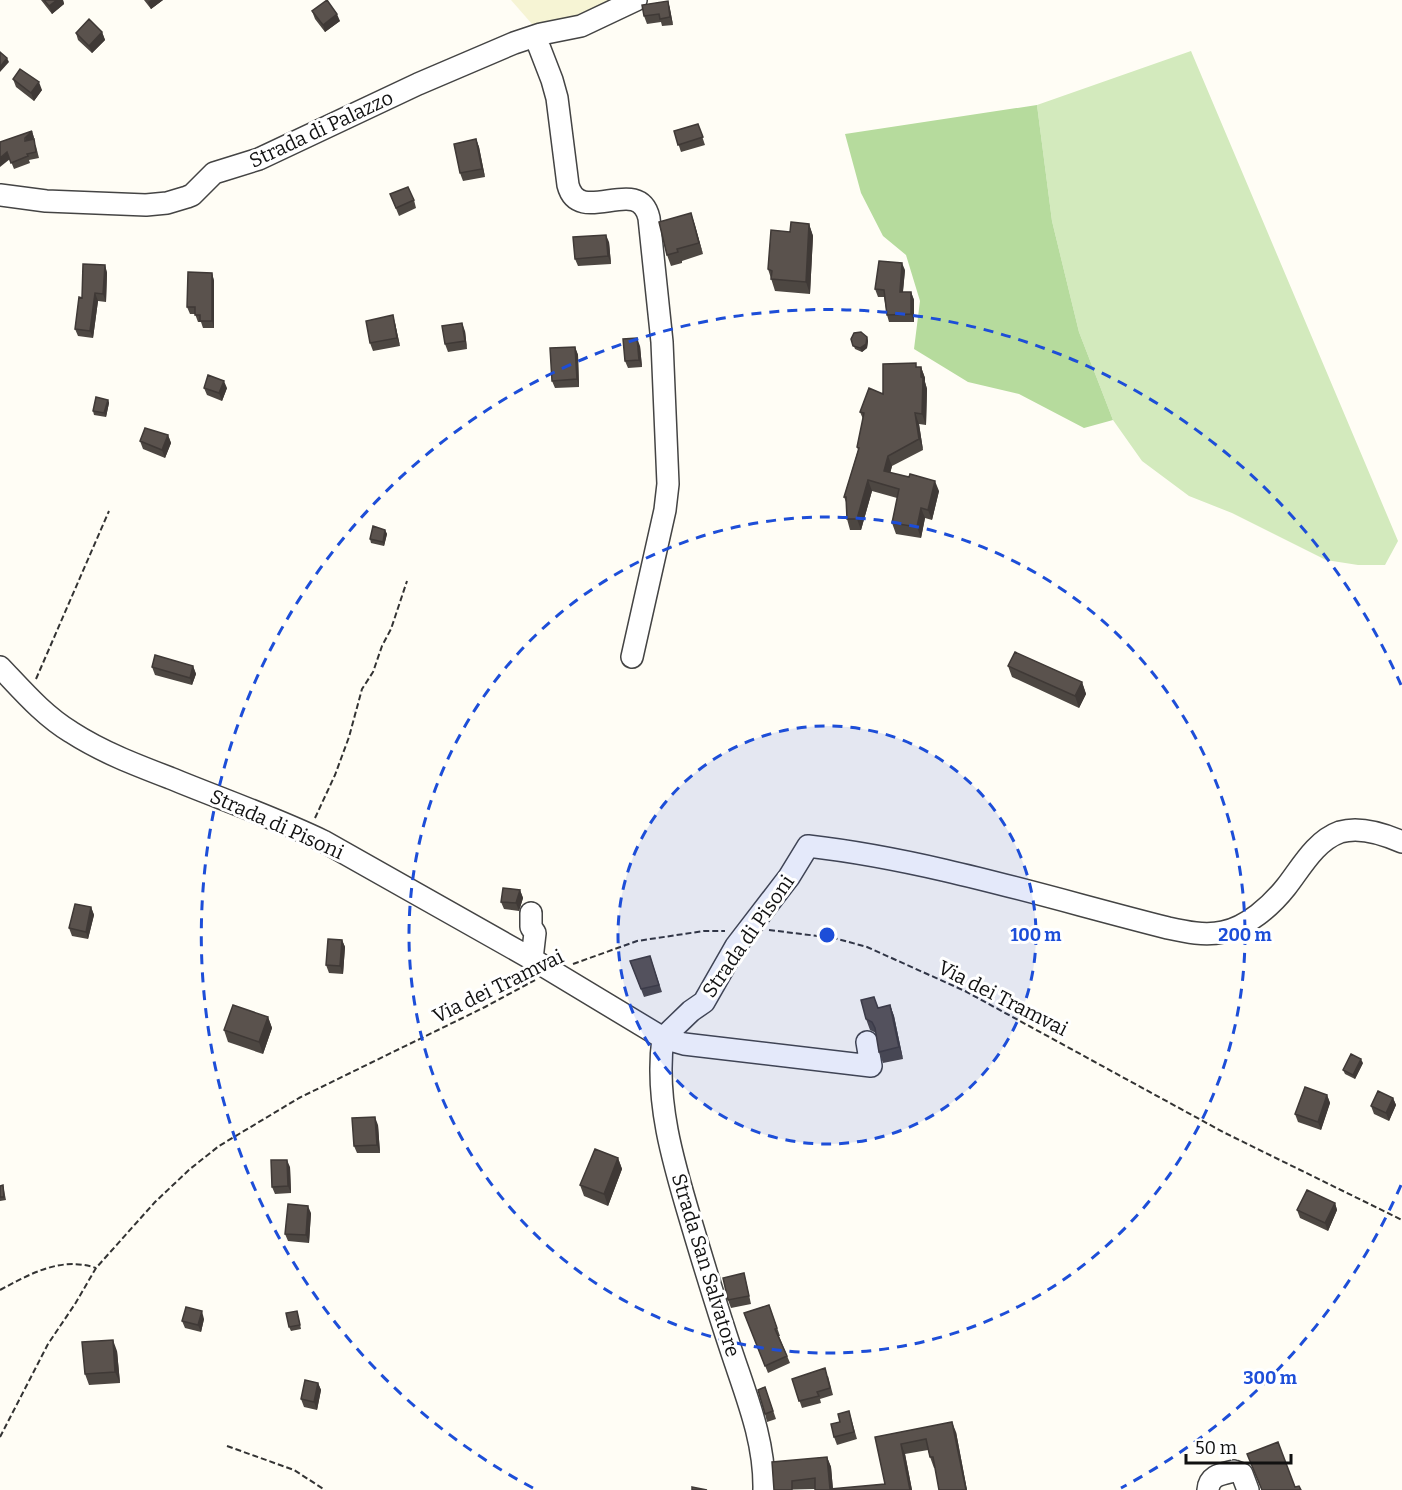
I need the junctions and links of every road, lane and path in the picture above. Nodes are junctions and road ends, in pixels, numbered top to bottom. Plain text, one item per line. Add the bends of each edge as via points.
1 (636, 0) edge
2 (535, 36) junction
3 (0, 195) edge
4 (109, 511) dead end
5 (407, 581) dead end
6 (632, 657) dead end
7 (0, 667) edge
8 (26, 694) junction
9 (309, 835) junction
10 (1402, 843) edge
11 (531, 913) dead end
12 (751, 928) junction
13 (532, 959) junction
14 (551, 972) junction
15 (663, 1038) junction
16 (867, 1042) dead end
17 (1402, 1220) edge
18 (96, 1268) junction
19 (0, 1290) edge
20 (0, 1437) edge
21 (227, 1446) dead end
22 (325, 1490) edge
23 (764, 1490) edge
24 (1208, 1490) edge
25 (1248, 1490) edge

1 - 2 street, Strada di Palazzo via 581,26
2 - 3 street, Strada di Palazzo via 418,84 259,159 214,173 192,195 174,201 150,205
2 - 6 street via 554,89 572,195 585,203 637,200 645,207 648,218 662,342 668,484
4 - 8 path via 40,671
5 - 9 path via 391,630 362,689 349,737
7 - 8 street, Strada di Pisoni
8 - 9 street, Strada di Pisoni via 56,722 102,749
9 - 13 street, Strada di Pisoni
10 - 12 street, Strada di Pisoni via 1370,831 1337,833 1306,858 1281,893 1253,918 1230,930 1210,933 1168,928 924,865 808,846
11 - 13 street via 531,927 536,933
12 - 14 path, Via dei Tramvai via 637,941
12 - 15 street, Strada di Pisoni via 736,946 704,1002
12 - 17 path, Via dei Tramvai via 834,938 878,952 981,999 1223,1132
13 - 14 street, Strada di Pisoni
14 - 15 street, Strada di Pisoni
14 - 18 path, Via dei Tramvai via 299,1098 219,1146 178,1179
15 - 16 street via 684,1044 871,1066
15 - 23 street, Strada San Salvatore via 661,1082 669,1138 719,1316 757,1428
18 - 19 path via 81,1263 49,1267
18 - 20 path, Via dei Tramvai via 48,1344
21 - 22 path via 294,1470
24 - 25 street via 1211,1479 1234,1471 1242,1474

